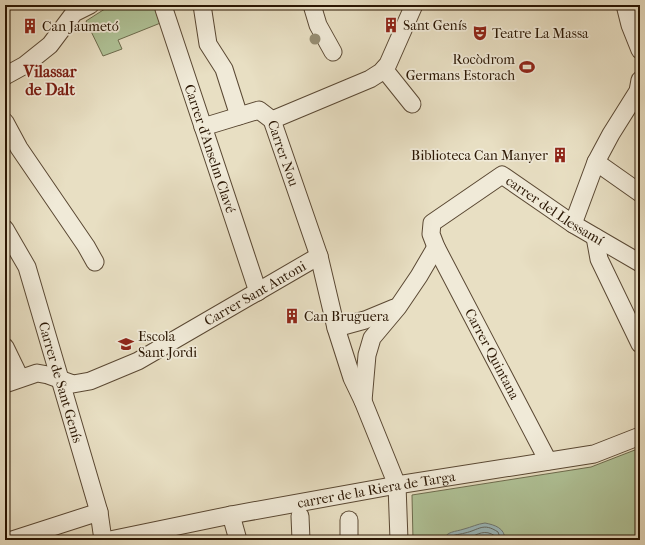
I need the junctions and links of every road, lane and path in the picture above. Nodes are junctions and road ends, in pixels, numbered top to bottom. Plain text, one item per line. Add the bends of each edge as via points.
1 (90, 5) edge
2 (164, 5) edge
3 (202, 5) edge
4 (312, 5) edge
5 (414, 5) edge
6 (625, 5) edge
7 (640, 50) edge
8 (333, 52) dead end
9 (384, 69) junction
10 (5, 76) edge
11 (640, 80) edge
12 (412, 104) dead end
13 (240, 116) junction
14 (272, 120) junction
15 (5, 122) edge
16 (204, 127) junction
17 (596, 162) junction
18 (640, 193) edge
19 (573, 224) junction
20 (5, 229) edge
21 (595, 237) junction
22 (436, 247) junction
23 (319, 256) junction
24 (95, 262) dead end
25 (640, 263) edge
26 (258, 292) junction
27 (398, 307) junction
28 (336, 328) junction
29 (640, 344) edge
30 (5, 347) edge
31 (61, 380) junction
32 (12, 381) edge
33 (363, 401) junction
34 (640, 436) edge
35 (548, 461) junction
36 (397, 484) junction
37 (99, 512) junction
38 (231, 515) junction
39 (300, 516) dead end
40 (349, 520) dead end
41 (12, 540) edge
42 (103, 540) edge
43 (110, 540) edge
44 (238, 540) edge
45 (301, 540) edge
46 (349, 540) edge
47 (399, 540) edge

1 - 10 street via 74,12 50,45
2 - 16 street, Carrer d'Anselm Clavé
3 - 13 street via 208,44 224,69
4 - 8 street via 318,25
5 - 9 street
6 - 7 street
9 - 12 street
9 - 14 street via 370,79
11 - 17 street via 638,91
13 - 14 street, Carrer Nou via 260,110
13 - 16 street, Carrer Nou
14 - 23 street, Carrer Nou
15 - 24 street via 19,148
16 - 26 street, Carrer d'Anselm Clavé
17 - 18 street
17 - 19 street
19 - 21 street, carrer del Llessamí
19 - 22 street, carrer del Llessamí via 502,176 432,223 431,234
20 - 31 street, Carrer de Sant Genís via 27,267
21 - 25 street, carrer del Llessamí
21 - 29 street via 599,259
22 - 27 street
22 - 35 street, Carrer Quintana
23 - 26 street, Carrer Sant Antoni
23 - 28 street
26 - 31 street, Carrer Sant Antoni via 138,361 90,381 73,384
27 - 28 street via 366,320
27 - 33 street via 372,338 367,355
28 - 33 street via 352,378
30 - 32 street
31 - 32 street, Carrer Sant Antoni via 37,373
31 - 37 street, Carrer de Sant Genís
33 - 36 street
34 - 35 street, carrer de la Riera de Targa via 594,454
35 - 36 street, carrer de la Riera de Targa
36 - 38 street, carrer de la Riera de Targa
36 - 47 street
37 - 41 street
37 - 42 street, Carrer de Sant Genís
38 - 43 street, carrer de la Riera de Targa
38 - 44 street
39 - 45 street
40 - 46 street

